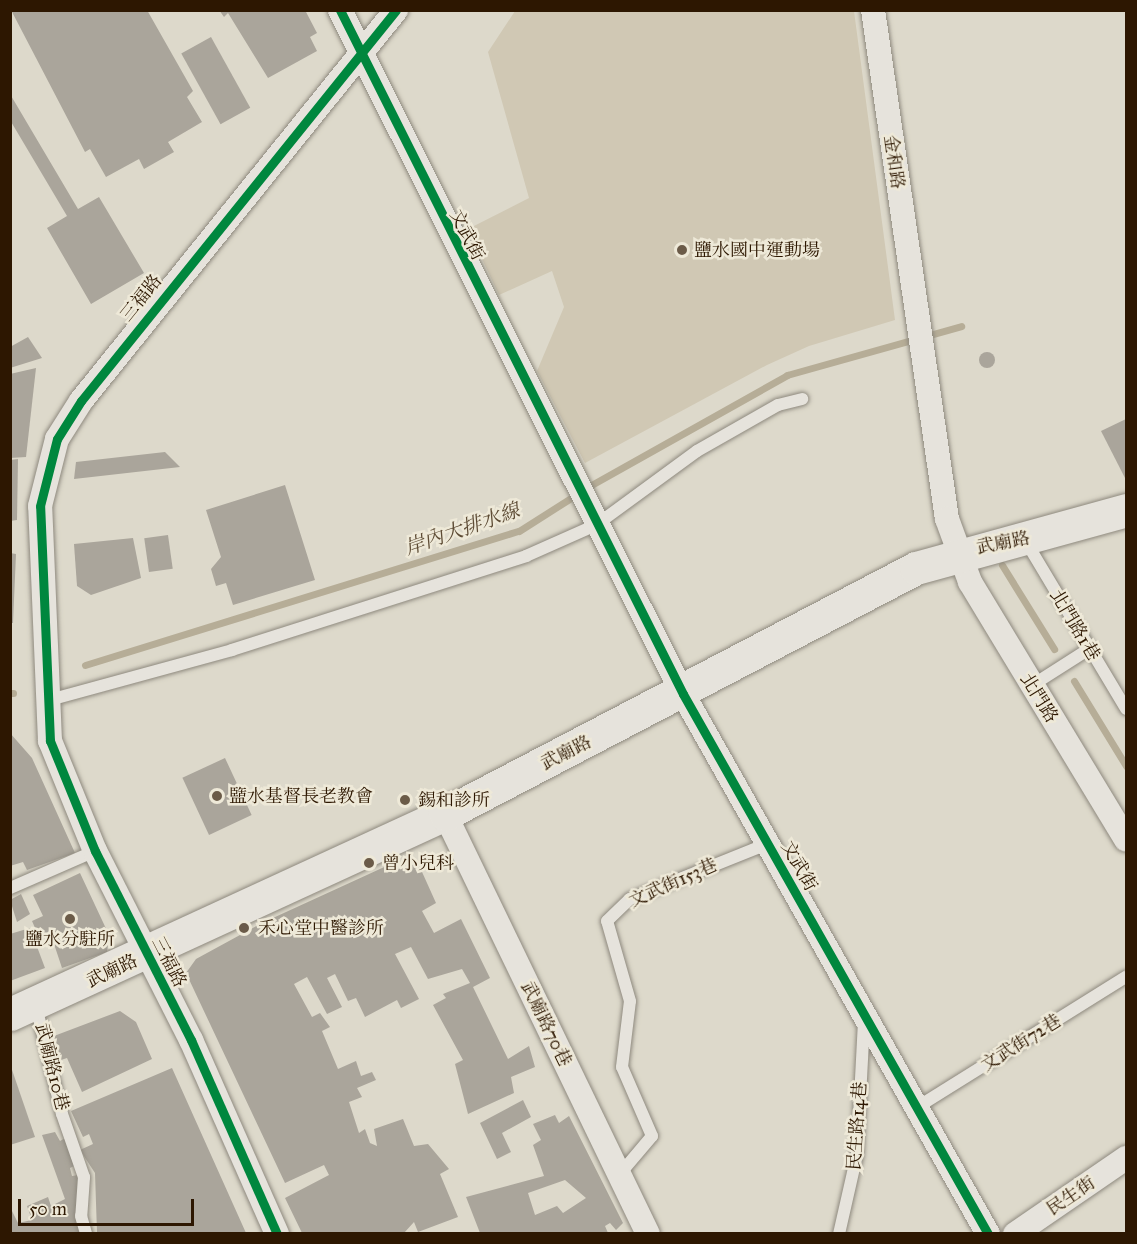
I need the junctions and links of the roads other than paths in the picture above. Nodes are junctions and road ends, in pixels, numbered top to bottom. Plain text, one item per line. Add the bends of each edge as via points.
1 (340, 10) edge
2 (396, 10) edge
3 (873, 10) edge
4 (361, 55) junction
5 (802, 399) dead end
6 (1126, 510) edge
7 (592, 518) junction
8 (1025, 540) junction
9 (957, 553) junction
10 (1089, 649) junction
11 (1031, 686) junction
12 (683, 694) junction
13 (45, 702) junction
14 (1126, 709) edge
15 (445, 814) junction
16 (1126, 840) edge
17 (767, 844) junction
18 (95, 851) junction
19 (10, 888) edge
20 (147, 955) junction
21 (1126, 977) edge
22 (23, 1010) edge
23 (864, 1016) junction
24 (916, 1108) junction
25 (1126, 1158) edge
26 (619, 1175) junction
27 (86, 1233) edge
28 (277, 1233) edge
29 (648, 1233) edge
30 (839, 1233) edge
31 (987, 1233) edge
32 (1015, 1233) edge

1 - 4 street, 文武街
2 - 4 street, 三福路
3 - 9 street, 金和路 via 921,357 942,491
4 - 7 street, 文武街
4 - 13 street, 三福路 via 130,337 57,439 40,506
5 - 7 lane via 778,405
6 - 8 street, 武廟路
7 - 12 street, 文武街
7 - 13 lane via 526,556 339,617
8 - 9 street, 武廟路
8 - 10 lane, 北門路1巷
9 - 11 street, 北門路
9 - 12 street, 武廟路 via 916,567
10 - 11 lane
10 - 14 lane, 北門路1巷
11 - 16 street, 北門路
12 - 15 street, 武廟路
12 - 17 street, 文武街
13 - 18 street, 三福路 via 50,741
15 - 20 street, 武廟路
15 - 26 street, 武廟路70巷
17 - 23 street, 文武街
17 - 26 lane, 文武街153巷 via 630,899 607,921 630,1001 622,1067 652,1136
18 - 19 lane
18 - 20 street, 三福路
20 - 22 street, 武廟路
20 - 28 street, 三福路
21 - 24 lane, 文武街72巷
22 - 27 lane, 武廟路10巷 via 84,1177 81,1216
23 - 24 street, 文武街
23 - 30 lane, 民生路14巷 via 856,1155
24 - 31 street, 文武街
25 - 32 street, 民生街
26 - 29 street, 武廟路70巷

